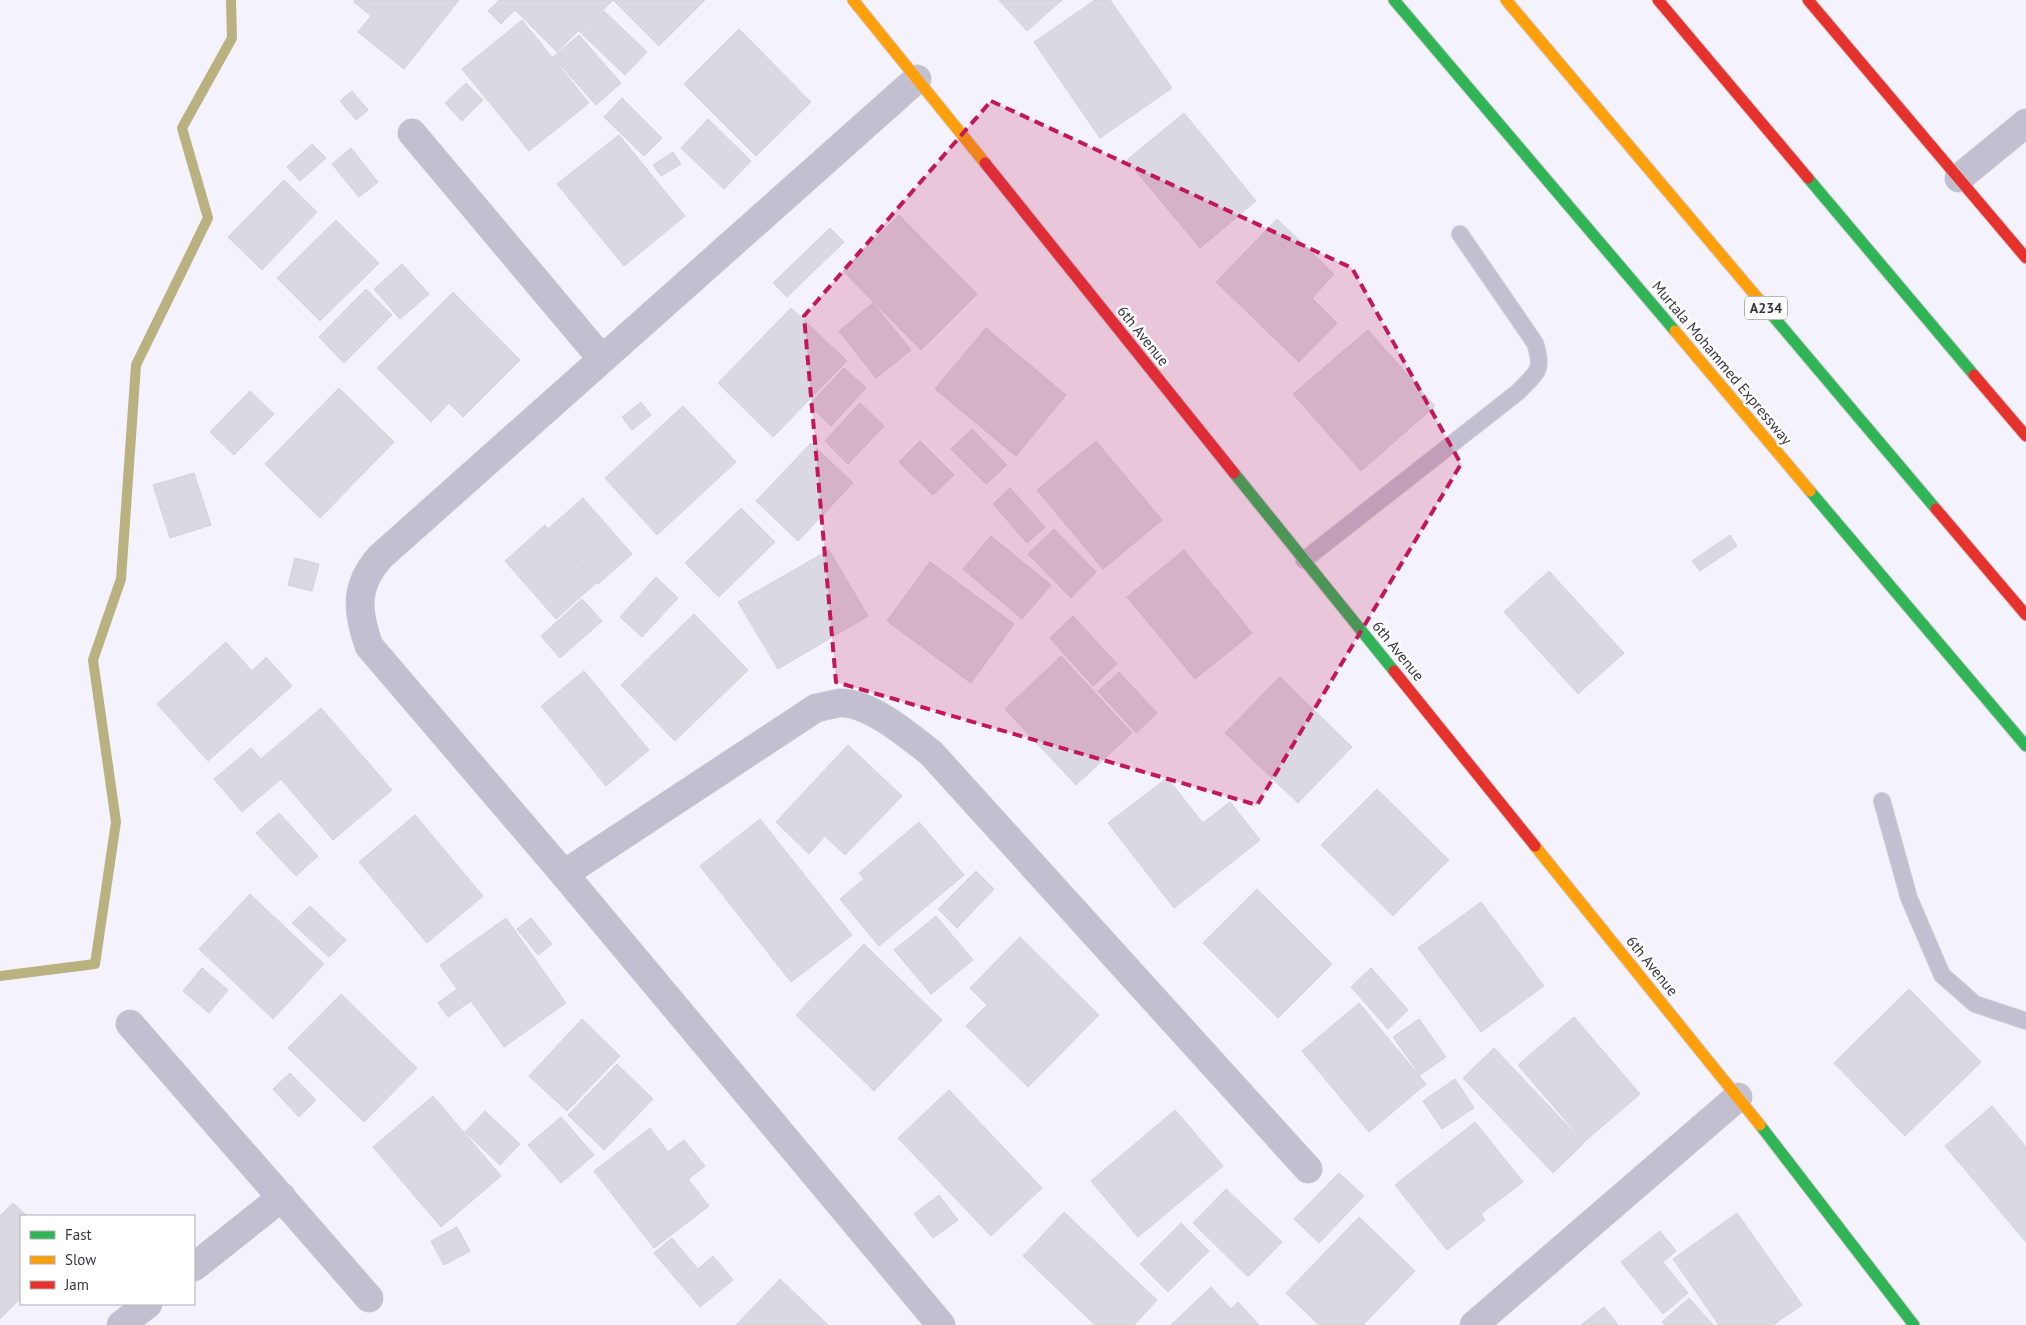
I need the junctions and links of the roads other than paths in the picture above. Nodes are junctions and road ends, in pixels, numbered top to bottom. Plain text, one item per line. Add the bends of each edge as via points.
1 (853, 0) edge
2 (1394, 0) edge
3 (1506, 0) edge
4 (1658, 0) edge
5 (1808, 0) edge
6 (917, 79) junction
7 (2026, 122) edge
8 (412, 134) dead end
9 (1959, 178) junction
10 (1460, 234) dead end
11 (2026, 258) edge
12 (602, 359) junction
13 (2026, 436) edge
14 (1304, 560) junction
15 (2026, 615) edge
16 (2026, 746) edge
17 (1882, 801) dead end
18 (564, 874) junction
19 (2026, 1021) edge
20 (130, 1024) dead end
21 (1738, 1097) junction
22 (1308, 1169) dead end
23 (282, 1197) junction
24 (195, 1266) edge
25 (369, 1298) dead end
26 (147, 1305) edge
27 (121, 1325) edge
28 (941, 1325) edge
29 (1474, 1325) edge
30 (1914, 1325) edge

1 - 6 main road, 6th Avenue
2 - 16 main road, Murtala Mohammed Expressway
3 - 15 main road, A234
4 - 13 main road
5 - 9 main road
6 - 12 street
6 - 14 main road, 6th Avenue
7 - 9 street
8 - 12 street
9 - 11 main road
10 - 14 lane via 1535,343 1541,360 1536,374 1518,392
12 - 18 street via 380,557 363,582 360,603 362,626 369,646
14 - 21 main road, 6th Avenue
17 - 19 lane via 1909,898 1942,975 1975,1004
18 - 22 street via 816,708 841,703 868,710 901,729 931,753
18 - 28 street
20 - 23 street
21 - 29 street
21 - 30 main road, 6th Avenue
23 - 24 street
23 - 25 street
26 - 27 street

